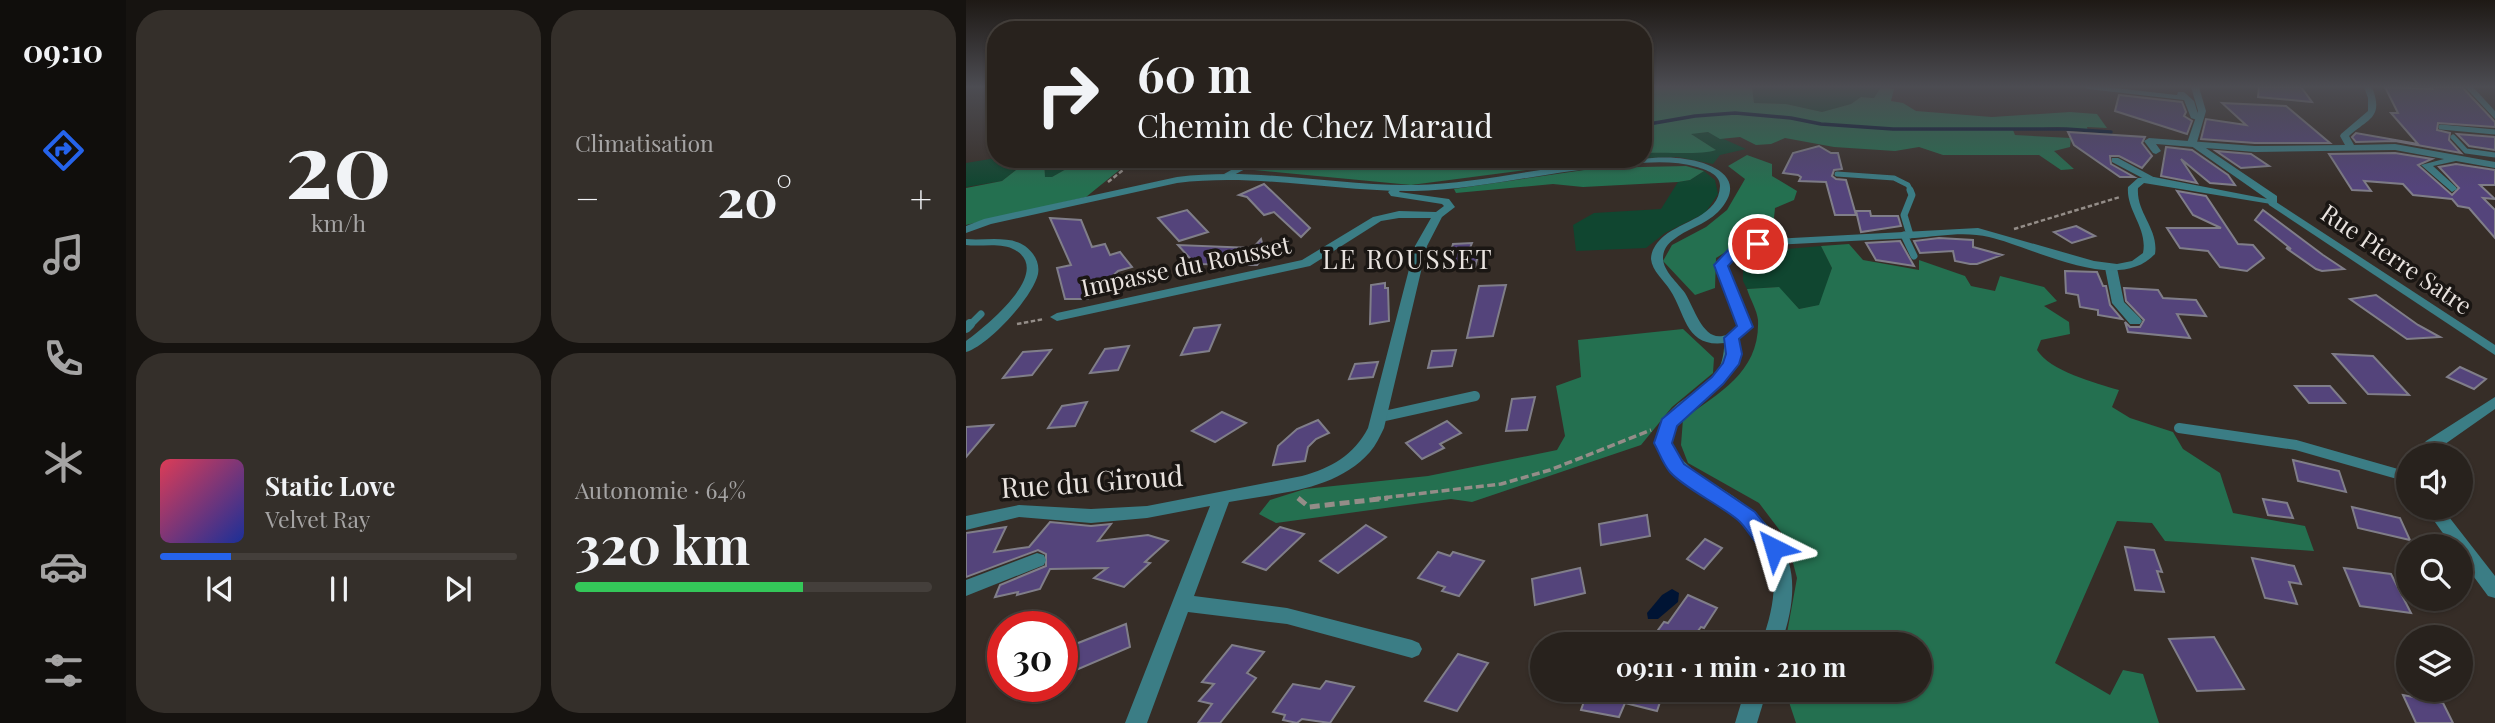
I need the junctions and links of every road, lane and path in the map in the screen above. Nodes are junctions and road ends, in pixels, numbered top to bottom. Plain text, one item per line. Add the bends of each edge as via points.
1 (2199, 121) edge
2 (2364, 121) edge
3 (2441, 127) dead end
4 (2495, 132) edge
5 (2453, 137) dead end
6 (2192, 143) junction
7 (2351, 147) junction
8 (2156, 151) dead end
9 (2495, 155) edge
10 (2455, 157) junction
11 (2115, 160) dead end
12 (1652, 161) edge
13 (2495, 165) edge
14 (1127, 168) edge
15 (1241, 168) edge
16 (1576, 168) edge
17 (1229, 174) junction
18 (1837, 174) dead end
19 (2154, 180) junction
20 (1397, 188) junction
21 (2452, 188) dead end
22 (2132, 193) junction
23 (1091, 199) junction
24 (2273, 203) junction
25 (1438, 215) junction
26 (966, 230) edge
27 (1998, 234) junction
28 (1907, 235) junction
29 (966, 242) edge
30 (1914, 256) dead end
31 (2111, 268) junction
32 (981, 314) dead end
33 (1057, 317) joint
34 (2135, 321) dead end
35 (966, 328) edge
36 (991, 329) junction
37 (1731, 338) junction
38 (968, 346) edge
39 (2495, 351) edge
40 (1475, 396) dead end
41 (2495, 402) edge
42 (1380, 417) junction
43 (1669, 423) junction
44 (2179, 428) dead end
45 (2435, 443) edge
46 (2396, 473) edge
47 (1283, 485) junction
48 (1222, 498) junction
49 (2442, 520) edge
50 (966, 523) edge
51 (1037, 560) dead end
52 (966, 588) edge
53 (2495, 590) edge
54 (1181, 603) junction
55 (1774, 632) edge
56 (1412, 649) dead end
57 (1752, 702) edge
58 (1136, 723) edge
59 (1745, 723) edge

1 - 6 street
2 - 7 street via 2344,136
3 - 4 lane
5 - 9 lane via 2466,151
6 - 7 street via 2255,149
6 - 8 street via 2149,141
6 - 24 street, Rue Pierre Satre via 2273,198
7 - 10 street via 2395,147
10 - 13 street
10 - 21 street via 2426,165
11 - 19 street
12 - 37 street via 1680,161 1710,168 1725,182 1723,197 1706,218 1666,240 1657,254 1697,332 1712,339
14 - 23 path via 1091,192
15 - 17 street
16 - 20 street
17 - 20 street
17 - 23 street
18 - 28 lane via 1894,178 1908,185 1912,195 1904,215
19 - 22 street via 2138,182
19 - 24 street
20 - 25 street via 1392,192 1450,205
22 - 27 path
22 - 31 street via 2151,234 2151,249 2143,261
23 - 26 street
24 - 39 street, Rue Pierre Satre
25 - 33 street, Impasse du Rousset via 1377,219 1321,258 1306,263
25 - 42 street, Rue du Giroud via 1421,246
27 - 28 street
27 - 31 street via 2074,261
28 - 30 lane
28 - 37 street via 1771,242 1734,251 1724,259 1722,272 1745,327
29 - 36 street via 1014,246 1030,257 1033,266 1021,298
31 - 34 street via 2118,303
32 - 35 lane
33 - 36 path
36 - 38 street
37 - 43 street via 1731,364
40 - 42 lane
41 - 45 street
42 - 47 street, Rue du Giroud via 1366,447 1347,464 1328,475
43 - 47 path via 1550,470 1501,484 1309,507
43 - 55 street via 1663,443 1677,468 1748,517 1778,557 1785,582
44 - 46 lane via 2295,445
47 - 48 street, Rue du Giroud
48 - 50 street, Rue du Giroud via 1147,512 1091,516 1019,511
48 - 54 street
49 - 53 street
51 - 52 street
54 - 56 street via 1287,616
54 - 58 street
57 - 59 street

